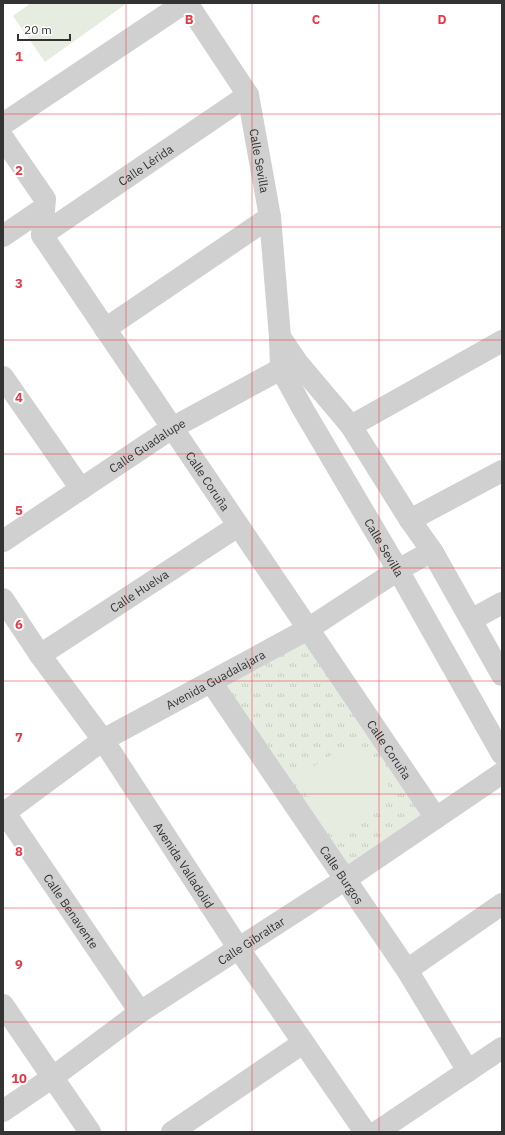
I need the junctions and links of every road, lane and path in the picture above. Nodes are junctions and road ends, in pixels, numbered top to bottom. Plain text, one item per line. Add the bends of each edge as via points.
1 (184, 3) edge
2 (187, 3) edge
3 (248, 95) junction
4 (3, 124) edge
5 (3, 138) edge
6 (44, 208) junction
7 (270, 217) junction
8 (42, 235) junction
9 (3, 236) edge
10 (105, 329) junction
11 (502, 341) edge
12 (289, 365) junction
13 (3, 377) edge
14 (351, 426) junction
15 (172, 428) junction
16 (502, 471) edge
17 (81, 489) junction
18 (410, 520) junction
19 (238, 526) junction
20 (3, 541) edge
21 (432, 551) junction
22 (398, 570) junction
23 (3, 599) edge
24 (502, 603) edge
25 (471, 620) junction
26 (308, 629) junction
27 (40, 655) junction
28 (502, 675) edge
29 (211, 682) junction
30 (104, 740) junction
31 (502, 754) edge
32 (502, 774) edge
33 (4, 813) edge
34 (436, 818) junction
35 (346, 879) junction
36 (502, 904) edge
37 (239, 949) junction
38 (407, 970) junction
39 (3, 1005) edge
40 (140, 1012) junction
41 (303, 1043) junction
42 (502, 1048) edge
43 (468, 1071) junction
44 (53, 1077) junction
45 (3, 1111) edge
46 (90, 1132) edge
47 (172, 1132) edge
48 (365, 1132) edge
49 (377, 1132) edge

1 - 4 street
2 - 3 street, Calle Sevilla
3 - 7 street, Calle Sevilla
3 - 8 street, Calle Lérida
5 - 6 street via 45,199
6 - 8 street
6 - 9 street
7 - 10 street
7 - 12 street, Calle Sevilla via 280,337
8 - 10 street, Calle Coruña
10 - 15 street, Calle Coruña
11 - 14 street
12 - 14 street
12 - 15 street, Calle Guadalupe
12 - 22 street, Calle Sevilla via 304,411
13 - 17 street
14 - 18 street
15 - 17 street, Calle Guadalupe
15 - 19 street, Calle Coruña
16 - 18 street
17 - 20 street, Calle Guadalupe
18 - 21 street
19 - 26 street, Calle Coruña
19 - 27 street, Calle Huelva
21 - 22 street, Avenida Guadalajara
21 - 25 street
22 - 26 street, Avenida Guadalajara
22 - 31 street, Calle Sevilla
23 - 27 street, Avenida Valladolid
24 - 25 street
25 - 28 street
26 - 29 street, Avenida Guadalajara
26 - 34 street, Calle Coruña
27 - 30 street, Avenida Valladolid
29 - 30 street, Avenida Guadalajara
29 - 35 street, Calle Burgos
30 - 33 street, Avenida Guadalajara
30 - 37 street, Avenida Valladolid
32 - 34 street, Calle Gibraltar
33 - 40 street, Calle Benavente
34 - 35 street, Calle Gibraltar
35 - 37 street, Calle Gibraltar
35 - 38 street, Calle Burgos
36 - 38 street
37 - 40 street, Calle Gibraltar
37 - 41 street, Avenida Valladolid
38 - 43 street, Calle Burgos
39 - 44 street
40 - 44 street, Calle Gibraltar
41 - 47 street
41 - 48 street, Avenida Valladolid
42 - 43 street
43 - 49 street
44 - 45 street, Calle Gibraltar
44 - 46 street

